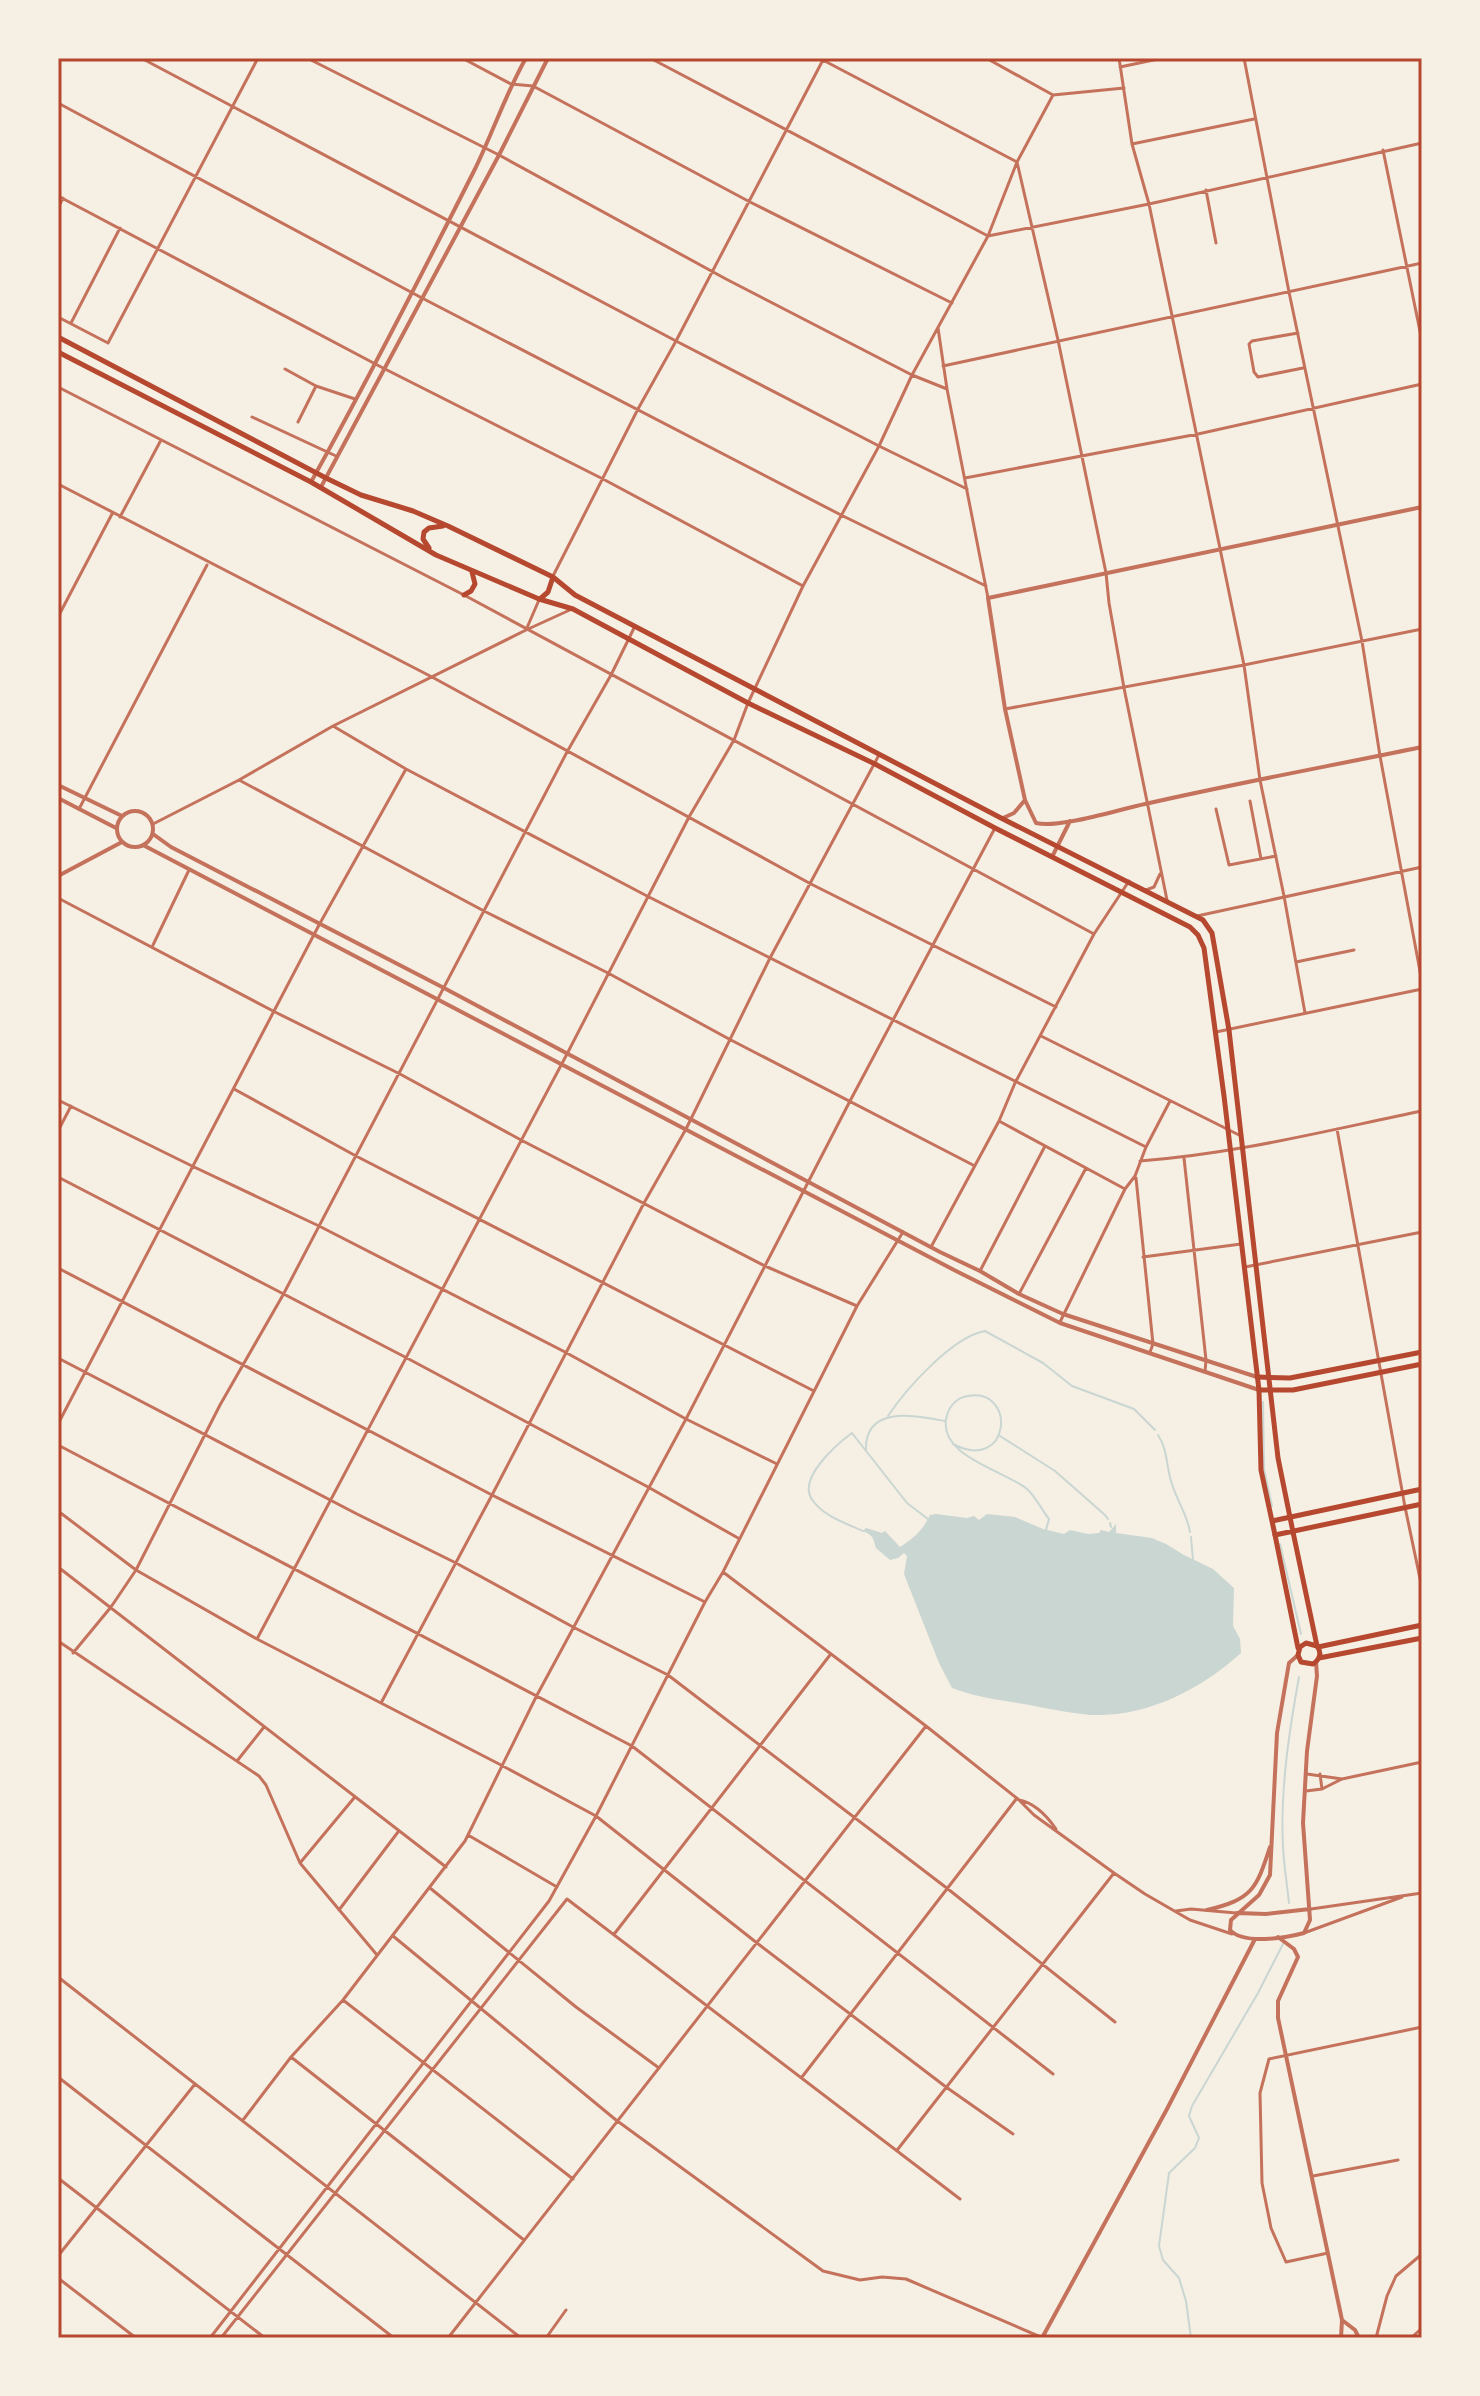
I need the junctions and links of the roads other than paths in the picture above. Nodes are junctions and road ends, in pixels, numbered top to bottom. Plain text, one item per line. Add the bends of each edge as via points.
1 (141, 58) edge
2 (258, 58) edge
3 (307, 58) edge
4 (462, 58) edge
5 (526, 58) edge
6 (548, 58) edge
7 (650, 58) edge
8 (986, 58) edge
9 (1119, 58) edge
10 (1163, 58) edge
11 (1244, 58) edge
12 (822, 59) edge
13 (1120, 67) junction
14 (511, 84) junction
15 (533, 86) junction
16 (1124, 88) junction
17 (1053, 95) junction
18 (58, 103) edge
19 (232, 106) junction
20 (1256, 118) junction
21 (787, 130) junction
22 (1422, 143) edge
23 (1132, 144) junction
24 (485, 149) junction
25 (1383, 150) junction
26 (499, 155) junction
27 (1017, 162) junction
28 (195, 176) junction
29 (1266, 177) junction
30 (1206, 190) junction
31 (60, 197) edge
32 (750, 202) junction
33 (1149, 204) junction
34 (58, 208) edge
35 (449, 219) junction
36 (460, 226) junction
37 (120, 228) junction
38 (1031, 228) junction
39 (988, 236) junction
40 (1216, 243) dead end
41 (156, 248) junction
42 (1422, 263) edge
43 (1407, 266) junction
44 (713, 271) junction
45 (1289, 292) junction
46 (411, 293) junction
47 (422, 298) junction
48 (952, 303) junction
49 (1171, 316) junction
50 (58, 317) edge
51 (71, 323) junction
52 (938, 328) junction
53 (1298, 333) junction
54 (58, 337) edge
55 (1058, 340) junction
56 (676, 341) junction
57 (1422, 341) edge
58 (58, 352) edge
59 (375, 363) junction
60 (943, 366) junction
61 (1305, 367) junction
62 (383, 368) junction
63 (285, 369) dead end
64 (912, 375) junction
65 (1422, 384) edge
66 (316, 386) junction
67 (58, 387) edge
68 (947, 389) junction
69 (355, 399) junction
70 (638, 409) junction
71 (1314, 409) junction
72 (252, 417) dead end
73 (298, 422) dead end
74 (1198, 434) junction
75 (161, 440) junction
76 (879, 446) junction
77 (329, 452) junction
78 (337, 456) junction
79 (1081, 457) junction
80 (316, 472) junction
81 (326, 478) junction
82 (965, 478) junction
83 (603, 479) junction
84 (311, 482) junction
85 (58, 484) edge
86 (321, 488) junction
87 (967, 489) junction
88 (1422, 507) edge
89 (112, 514) junction
90 (841, 515) junction
91 (120, 517) junction
92 (1338, 524) junction
93 (448, 526) junction
94 (1221, 551) junction
95 (436, 555) junction
96 (208, 564) junction
97 (472, 571) junction
98 (1106, 573) junction
99 (553, 577) junction
100 (803, 586) junction
101 (986, 586) junction
102 (464, 595) junction
103 (988, 598) junction
104 (539, 599) junction
105 (573, 609) junction
106 (58, 617) edge
107 (635, 626) junction
108 (1422, 629) edge
109 (526, 630) junction
110 (629, 637) junction
111 (1362, 641) junction
112 (1244, 665) junction
113 (611, 675) junction
114 (432, 677) junction
115 (755, 688) junction
116 (1124, 688) junction
117 (748, 703) junction
118 (1005, 709) junction
119 (333, 726) junction
120 (734, 740) junction
121 (1422, 747) edge
122 (567, 752) junction
123 (879, 755) junction
124 (1380, 756) junction
125 (875, 764) junction
126 (406, 769) junction
127 (239, 780) junction
128 (1260, 780) junction
129 (58, 785) edge
130 (58, 798) edge
131 (85, 799) junction
132 (1025, 800) junction
133 (1250, 801) dead end
134 (851, 803) junction
135 (1146, 803) junction
136 (79, 809) junction
137 (1216, 809) dead end
138 (122, 816) junction
139 (689, 817) junction
140 (1001, 818) junction
141 (1070, 821) junction
142 (153, 824) junction
143 (117, 828) junction
144 (995, 828) junction
145 (525, 832) junction
146 (153, 834) junction
147 (122, 842) junction
148 (143, 845) junction
149 (362, 846) junction
150 (1059, 846) junction
151 (1276, 856) junction
152 (1052, 857) junction
153 (1261, 859) junction
154 (195, 860) junction
155 (1422, 867) edge
156 (974, 868) junction
157 (189, 870) junction
158 (1161, 871) junction
159 (1402, 871) junction
160 (58, 876) edge
161 (1129, 881) junction
162 (811, 884) junction
163 (1146, 890) junction
164 (1122, 892) junction
165 (647, 896) junction
166 (1284, 896) junction
167 (58, 898) edge
168 (1167, 901) junction
169 (484, 911) junction
170 (1200, 918) junction
171 (319, 925) junction
172 (1094, 934) junction
173 (314, 935) junction
174 (932, 946) junction
175 (152, 947) junction
176 (1354, 950) dead end
177 (770, 958) junction
178 (1296, 962) junction
179 (608, 973) junction
180 (1422, 982) edge
181 (444, 988) junction
182 (1422, 989) edge
183 (438, 1000) junction
184 (1056, 1007) junction
185 (275, 1012) junction
186 (1305, 1013) junction
187 (894, 1019) junction
188 (1229, 1030) junction
189 (1216, 1032) junction
190 (1040, 1036) junction
191 (729, 1039) junction
192 (567, 1054) junction
193 (561, 1064) junction
194 (400, 1074) junction
195 (1015, 1083) junction
196 (234, 1089) junction
197 (58, 1100) edge
198 (850, 1101) junction
199 (1170, 1101) junction
200 (71, 1106) junction
201 (1422, 1111) edge
202 (691, 1118) junction
203 (999, 1121) junction
204 (686, 1129) junction
205 (1337, 1129) junction
206 (1228, 1130) junction
207 (58, 1131) edge
208 (1241, 1136) junction
209 (521, 1140) junction
210 (1045, 1146) junction
211 (1146, 1147) junction
212 (1236, 1148) junction
213 (356, 1156) junction
214 (1184, 1158) junction
215 (1140, 1161) junction
216 (973, 1165) junction
217 (192, 1166) junction
218 (1086, 1168) junction
219 (1135, 1176) junction
220 (58, 1177) edge
221 (810, 1182) junction
222 (1125, 1189) junction
223 (805, 1191) junction
224 (644, 1203) junction
225 (478, 1219) junction
226 (319, 1226) junction
227 (158, 1230) junction
228 (903, 1232) junction
229 (1422, 1232) edge
230 (898, 1240) junction
231 (1241, 1244) junction
232 (1358, 1245) junction
233 (931, 1247) junction
234 (1193, 1252) junction
235 (926, 1255) junction
236 (1143, 1257) junction
237 (1255, 1265) junction
238 (765, 1266) junction
239 (1244, 1267) junction
240 (58, 1268) edge
241 (980, 1271) junction
242 (602, 1281) junction
243 (441, 1289) junction
244 (1019, 1294) junction
245 (283, 1295) junction
246 (122, 1301) junction
247 (857, 1306) junction
248 (1063, 1314) junction
249 (1060, 1323) junction
250 (1153, 1344) junction
251 (724, 1345) junction
252 (565, 1352) junction
253 (1150, 1352) junction
254 (1422, 1352) edge
255 (405, 1357) junction
256 (58, 1358) edge
257 (1206, 1360) junction
258 (1379, 1361) junction
259 (245, 1364) junction
260 (1422, 1364) edge
261 (85, 1371) junction
262 (1205, 1372) junction
263 (1381, 1373) junction
264 (1257, 1377) junction
265 (1270, 1378) junction
266 (1259, 1390) junction
267 (814, 1391) junction
268 (1272, 1391) junction
269 (686, 1419) junction
270 (58, 1424) edge
271 (529, 1425) junction
272 (367, 1428) junction
273 (204, 1435) junction
274 (58, 1445) edge
275 (777, 1464) junction
276 (648, 1487) junction
277 (1422, 1489) edge
278 (1402, 1493) junction
279 (492, 1495) junction
280 (331, 1500) junction
281 (171, 1504) junction
282 (1422, 1504) edge
283 (1405, 1507) junction
284 (58, 1511) edge
285 (1290, 1517) junction
286 (1272, 1521) junction
287 (1293, 1532) junction
288 (1275, 1535) junction
289 (738, 1538) junction
290 (612, 1556) junction
291 (456, 1563) junction
292 (58, 1567) edge
293 (294, 1569) junction
294 (136, 1570) junction
295 (723, 1572) junction
296 (1422, 1588) edge
297 (705, 1602) junction
298 (111, 1607) junction
299 (1419, 1626) edge
300 (573, 1627) junction
301 (418, 1634) junction
302 (1421, 1638) edge
303 (257, 1639) junction
304 (58, 1641) edge
305 (1317, 1646) junction
306 (73, 1653) junction
307 (1298, 1653) junction
308 (830, 1655) junction
309 (1318, 1660) junction
310 (668, 1675) junction
311 (536, 1697) junction
312 (381, 1703) junction
313 (926, 1726) junction
314 (264, 1727) junction
315 (759, 1745) junction
316 (632, 1746) junction
317 (237, 1761) junction
318 (1422, 1762) edge
319 (501, 1765) junction
320 (1306, 1774) junction
321 (1320, 1774) junction
322 (1342, 1779) junction
323 (1322, 1789) junction
324 (1305, 1791) junction
325 (354, 1798) junction
326 (1018, 1799) junction
327 (710, 1807) junction
328 (596, 1816) junction
329 (855, 1818) junction
330 (398, 1832) junction
331 (468, 1835) junction
332 (1271, 1845) junction
333 (300, 1863) junction
334 (446, 1867) junction
335 (663, 1869) junction
336 (1114, 1873) junction
337 (805, 1880) junction
338 (557, 1887) junction
339 (430, 1888) junction
340 (948, 1889) junction
341 (1422, 1893) edge
342 (1405, 1896) junction
343 (1310, 1909) junction
344 (339, 1910) junction
345 (1207, 1910) junction
346 (1176, 1911) junction
347 (1237, 1913) junction
348 (1304, 1933) junction
349 (614, 1934) junction
350 (1232, 1934) junction
351 (393, 1936) junction
352 (1277, 1937) junction
353 (1255, 1939) junction
354 (757, 1943) junction
355 (509, 1952) junction
356 (899, 1953) junction
357 (377, 1955) junction
358 (518, 1960) junction
359 (1043, 1963) junction
360 (59, 1979) edge
361 (343, 2000) junction
362 (471, 2000) junction
363 (708, 2005) junction
364 (481, 2007) junction
365 (851, 2014) junction
366 (1115, 2022) dead end
367 (993, 2026) junction
368 (1422, 2027) edge
369 (1287, 2055) junction
370 (291, 2057) junction
371 (424, 2063) junction
372 (659, 2068) junction
373 (432, 2070) junction
374 (1053, 2074) dead end
375 (58, 2077) edge
376 (802, 2077) junction
377 (195, 2084) junction
378 (946, 2087) junction
379 (243, 2120) junction
380 (616, 2120) junction
381 (377, 2124) junction
382 (386, 2132) junction
383 (1013, 2134) dead end
384 (146, 2145) junction
385 (898, 2149) junction
386 (1398, 2160) dead end
387 (1313, 2176) junction
388 (58, 2178) edge
389 (573, 2179) junction
390 (327, 2186) junction
391 (337, 2194) junction
392 (960, 2199) dead end
393 (97, 2208) junction
394 (525, 2241) junction
395 (279, 2248) junction
396 (1328, 2253) junction
397 (286, 2254) junction
398 (1422, 2254) edge
399 (58, 2256) edge
400 (58, 2278) edge
401 (476, 2303) junction
402 (566, 2310) dead end
403 (230, 2311) junction
404 (237, 2317) junction
405 (1342, 2320) junction
406 (1422, 2328) edge
407 (1374, 2337) edge
408 (136, 2338) edge
409 (210, 2338) edge
410 (221, 2338) edge
411 (265, 2338) edge
412 (394, 2338) edge
413 (448, 2338) edge
414 (521, 2338) edge
415 (546, 2338) edge
416 (1042, 2338) edge
417 (1341, 2338) edge
418 (1359, 2338) edge
419 (1411, 2338) edge

1 - 19 street
2 - 19 street
3 - 24 street
4 - 14 street
5 - 14 street
6 - 15 street
7 - 21 street
8 - 17 street
9 - 13 street
10 - 13 street
11 - 20 street
12 - 21 street
12 - 27 street
13 - 16 street
14 - 15 street
14 - 24 street
15 - 26 street
15 - 32 street
16 - 17 street
16 - 23 street
17 - 27 street
18 - 28 street
19 - 28 street
19 - 35 street
20 - 23 street
20 - 29 street
21 - 32 street
21 - 39 street
22 - 25 street
23 - 33 street
24 - 26 street
24 - 35 street
25 - 29 street
25 - 43 street
26 - 36 street
26 - 44 street
27 - 38 street
27 - 39 street
28 - 41 street
28 - 46 street
29 - 30 street
29 - 45 street
30 - 33 street
30 - 40 street
31 - 34 street
31 - 37 street
32 - 44 street
32 - 48 street
33 - 38 street
33 - 49 street
35 - 36 street
35 - 46 street
36 - 47 street
36 - 56 street
37 - 41 street
37 - 51 street
38 - 39 street
38 - 55 street
39 - 48 street
41 - 51 street via 108,343
41 - 59 street
42 - 43 street
43 - 45 street
43 - 57 street
44 - 56 street
44 - 64 street
45 - 49 street
45 - 53 street
46 - 47 street
46 - 59 street
47 - 62 street
47 - 70 street
48 - 52 street
49 - 55 street
49 - 74 street
50 - 51 street
52 - 60 street
52 - 64 street
53 - 61 street
53 - 61 street via 1250,342 1254,372 1258,377
54 - 80 main road
55 - 60 street
55 - 79 street
56 - 70 street
56 - 76 street
58 - 84 main road
59 - 62 street
59 - 69 street
60 - 68 street
61 - 71 street
62 - 78 street
62 - 83 street
63 - 66 street
64 - 68 street
64 - 76 street
65 - 71 street
66 - 69 street
66 - 73 street
67 - 75 street
68 - 82 street
69 - 77 street
70 - 83 street
70 - 90 street
71 - 74 street
71 - 92 street
72 - 77 street
74 - 79 street
74 - 94 street
75 - 91 street
75 - 102 street
76 - 87 street
76 - 90 street
77 - 78 street
77 - 80 street
78 - 81 street
79 - 82 street
79 - 98 street
80 - 81 main road
80 - 84 street
81 - 86 street
81 - 93 main road
82 - 87 street
83 - 99 street
83 - 100 street
84 - 86 main road
85 - 89 street
86 - 95 main road
87 - 101 street
88 - 92 street
89 - 91 street
89 - 106 street
90 - 100 street
90 - 101 street
91 - 96 street
92 - 94 street
92 - 111 street
93 - 95 main road via 424,532 426,545
93 - 99 main road
94 - 98 street
94 - 112 street
95 - 97 main road
96 - 114 street
96 - 131 street
97 - 102 main road via 475,584
97 - 104 main road
98 - 103 street
98 - 116 street
99 - 104 main road
99 - 107 main road via 575,595
100 - 115 street
101 - 103 street
102 - 109 street
103 - 118 street
104 - 105 main road
104 - 109 street
105 - 109 street
105 - 110 main road
107 - 110 street
107 - 115 main road
108 - 111 street
109 - 113 street
109 - 114 street
110 - 113 street
110 - 117 main road
111 - 112 street
111 - 124 street
112 - 116 street
112 - 128 street
113 - 120 street
113 - 122 street
114 - 119 street
114 - 122 street
115 - 117 street
115 - 123 main road
116 - 118 street
116 - 135 street
117 - 120 street
117 - 125 main road
118 - 132 street
119 - 126 street
119 - 127 street
120 - 134 street
120 - 139 street
121 - 124 street
122 - 139 street
122 - 145 street
123 - 125 street
123 - 140 main road
124 - 128 street
124 - 159 street
125 - 134 street
125 - 144 main road
126 - 145 street
126 - 149 street
127 - 142 street
127 - 149 street
128 - 135 street
128 - 151 street
129 - 131 street
130 - 136 street
131 - 136 street
131 - 138 street
132 - 140 street
132 - 141 street via 1036,823
133 - 153 street
134 - 156 street
134 - 162 street
135 - 141 street
135 - 158 street
136 - 143 street
137 - 153 street via 1229,865
138 - 142 street via 142,813
138 - 143 street
139 - 162 street
139 - 165 street
140 - 150 main road
141 - 150 street
142 - 146 street
143 - 147 street
144 - 152 main road
144 - 156 street
145 - 165 street
145 - 169 street
146 - 148 street
146 - 154 street
147 - 148 street
147 - 160 street
148 - 157 street
149 - 169 street
149 - 171 street
150 - 152 street
150 - 161 main road
151 - 153 street
151 - 166 street
152 - 164 main road
154 - 157 street
154 - 171 street
155 - 159 street
156 - 172 street
156 - 174 street
157 - 173 street
157 - 175 street
158 - 163 street via 1159,881
158 - 168 street
159 - 166 street
159 - 180 street
161 - 163 main road
161 - 164 street
162 - 174 street
162 - 177 street
163 - 168 main road
164 - 172 street
164 - 189 main road via 1198,935
165 - 177 street
165 - 179 street
166 - 170 street
166 - 178 street
167 - 175 street
168 - 170 main road
169 - 179 street
169 - 181 street
170 - 188 main road via 1212,933
171 - 173 street
171 - 181 street
172 - 184 street
173 - 183 street
173 - 185 street
174 - 184 street
174 - 187 street
175 - 185 street
176 - 178 street
177 - 187 street
177 - 191 street
178 - 186 street
179 - 191 street
179 - 192 street
181 - 183 street
181 - 192 street
182 - 186 street
183 - 193 street
183 - 194 street
184 - 190 street
185 - 194 street
185 - 196 street
186 - 188 street
187 - 195 street
187 - 198 street
188 - 189 street
188 - 208 main road
189 - 206 main road
190 - 195 street
190 - 199 street
191 - 198 street
191 - 202 street
192 - 193 street
192 - 202 street
193 - 204 street
193 - 209 street
194 - 209 street
194 - 213 street
195 - 203 street
195 - 211 street
196 - 213 street
196 - 217 street
197 - 200 street
198 - 216 street
198 - 221 street
199 - 206 street
199 - 211 street
200 - 207 street
200 - 217 street
201 - 205 street
202 - 204 street
202 - 221 street
203 - 210 street
203 - 216 street
204 - 223 street
204 - 224 street
205 - 212 street
205 - 232 street
206 - 208 street
206 - 212 main road
208 - 212 main road
209 - 224 street
209 - 225 street
210 - 218 street
210 - 241 street
211 - 215 street
212 - 214 street
212 - 231 main road
212 - 237 main road
213 - 225 street
213 - 226 street
214 - 215 street
214 - 234 street
215 - 219 street
216 - 233 street
217 - 226 street
217 - 227 street
218 - 222 street
218 - 244 street
219 - 222 street
219 - 236 street
220 - 227 street
221 - 223 street
221 - 228 street
222 - 248 street
223 - 230 street
223 - 238 street
224 - 238 street
224 - 242 street
225 - 242 street
225 - 243 street
226 - 243 street
226 - 245 street
227 - 245 street
227 - 246 street
228 - 230 street
228 - 233 street
229 - 232 street
230 - 235 street
230 - 247 street
231 - 234 street
231 - 239 main road
232 - 237 street
232 - 258 street
233 - 235 street
233 - 241 street
234 - 236 street
234 - 257 street
235 - 249 street
236 - 250 street
237 - 239 street
237 - 265 main road
238 - 247 street
238 - 251 street
239 - 264 main road
240 - 246 street
241 - 244 street
242 - 251 street
242 - 252 street
243 - 252 street
243 - 255 street
244 - 248 street
245 - 255 street
245 - 259 street
246 - 259 street
246 - 261 street
247 - 267 street
248 - 249 street
248 - 250 street
249 - 253 street
250 - 253 street
250 - 257 street
251 - 267 street
251 - 269 street
252 - 269 street
252 - 271 street
253 - 262 street
254 - 258 main road
255 - 271 street
255 - 272 street
256 - 261 street
257 - 262 street
257 - 264 street
258 - 263 street
258 - 265 main road
259 - 272 street
259 - 273 street
260 - 263 main road
261 - 270 street
261 - 273 street
262 - 266 street
263 - 268 main road
263 - 278 street
264 - 265 main road
264 - 266 main road
265 - 268 main road
266 - 268 main road
266 - 286 main road via 1261,1470
267 - 275 street
268 - 285 main road
269 - 275 street
269 - 276 street
271 - 276 street
271 - 279 street
272 - 279 street
272 - 280 street
273 - 280 street
273 - 281 street
274 - 281 street
275 - 289 street
276 - 289 street
276 - 290 street
277 - 278 main road
278 - 283 street
278 - 285 main road
279 - 290 street
279 - 291 street
280 - 291 street
280 - 293 street
281 - 293 street
281 - 294 street
282 - 283 main road
283 - 287 main road
283 - 296 street
284 - 294 street
285 - 286 main road
285 - 287 main road
286 - 288 main road
287 - 288 main road
287 - 305 main road
288 - 307 main road
289 - 295 street
290 - 297 street
290 - 300 street
291 - 300 street
291 - 301 street
292 - 298 street
293 - 301 street
293 - 303 street
294 - 298 street
294 - 303 street
295 - 297 street
295 - 308 street
297 - 310 street
298 - 306 street
298 - 314 street
299 - 302 main road
299 - 305 main road
300 - 310 street
300 - 311 street
301 - 311 street
301 - 312 street
302 - 309 main road
303 - 312 street
304 - 306 street
305 - 307 main road via 1306,1643
305 - 309 main road
306 - 317 street
307 - 309 main road via 1305,1664
307 - 332 street via 1284,1681
308 - 313 street
308 - 315 street
309 - 320 street
310 - 315 street
310 - 316 street
311 - 316 street
311 - 319 street
312 - 319 street
313 - 326 street
313 - 329 street
314 - 317 street
314 - 325 street
315 - 327 street
315 - 329 street
316 - 327 street
316 - 328 street
317 - 333 street via 266,1785
318 - 322 street
319 - 328 street
319 - 331 street
320 - 321 street
320 - 324 street
321 - 322 street
321 - 323 street
322 - 323 street
323 - 324 street
324 - 343 street
325 - 330 street
325 - 333 street
326 - 336 street
326 - 340 street
327 - 335 street
327 - 337 street
328 - 335 street
328 - 338 street
329 - 337 street
329 - 340 street
330 - 334 street
330 - 344 street
331 - 334 street
331 - 338 street
332 - 345 street via 1251,1891
332 - 347 street via 1273,1859 1265,1886
333 - 344 street
334 - 339 street
335 - 349 street
335 - 354 street
336 - 346 street
336 - 359 street
337 - 354 street
337 - 356 street
338 - 355 street
339 - 351 street
339 - 355 street
340 - 356 street
340 - 359 street
341 - 342 street
342 - 343 street
342 - 348 street
343 - 347 street
343 - 348 street
344 - 357 street
345 - 346 street
345 - 347 street
346 - 350 street
347 - 350 street via 1231,1920
348 - 352 street
349 - 358 street via 567,1899
349 - 363 street
350 - 353 street
351 - 357 street
351 - 362 street
352 - 353 street
352 - 369 street via 1298,1957 1278,2001
353 - 416 street
354 - 363 street
354 - 365 street
355 - 358 street
355 - 362 street
356 - 365 street
356 - 367 street
357 - 361 street
358 - 364 street
358 - 372 street
359 - 366 street
359 - 367 street
360 - 377 street
361 - 370 street
361 - 371 street
362 - 364 street
362 - 371 street
363 - 372 street
363 - 376 street
364 - 373 street
364 - 380 street
365 - 376 street
365 - 378 street
367 - 374 street
367 - 378 street
368 - 369 street
369 - 387 street
369 - 396 street via 1269,2059 1260,2093 1262,2183 1271,2228 1286,2262
370 - 379 street
370 - 381 street
371 - 373 street
371 - 381 street
372 - 380 street
373 - 382 street
373 - 389 street
375 - 384 street
376 - 385 street
377 - 379 street
377 - 384 street
378 - 383 street
378 - 385 street
379 - 390 street
380 - 389 street
380 - 416 street via 823,2271 860,2280 906,2279
381 - 382 street
381 - 390 street
382 - 391 street
382 - 394 street
384 - 393 street
384 - 395 street
385 - 392 street
386 - 387 street
387 - 396 street
388 - 393 street
389 - 394 street
390 - 391 street
390 - 395 street
391 - 397 street
391 - 401 street
393 - 399 street
393 - 403 street
394 - 401 street
395 - 397 street
395 - 403 street
396 - 405 street
397 - 404 street
397 - 412 street
398 - 407 street via 1396,2276
400 - 408 street
401 - 413 street
401 - 414 street
402 - 415 street
403 - 404 street
403 - 409 street
404 - 410 street
404 - 411 street
405 - 417 street
405 - 418 street
406 - 419 street

